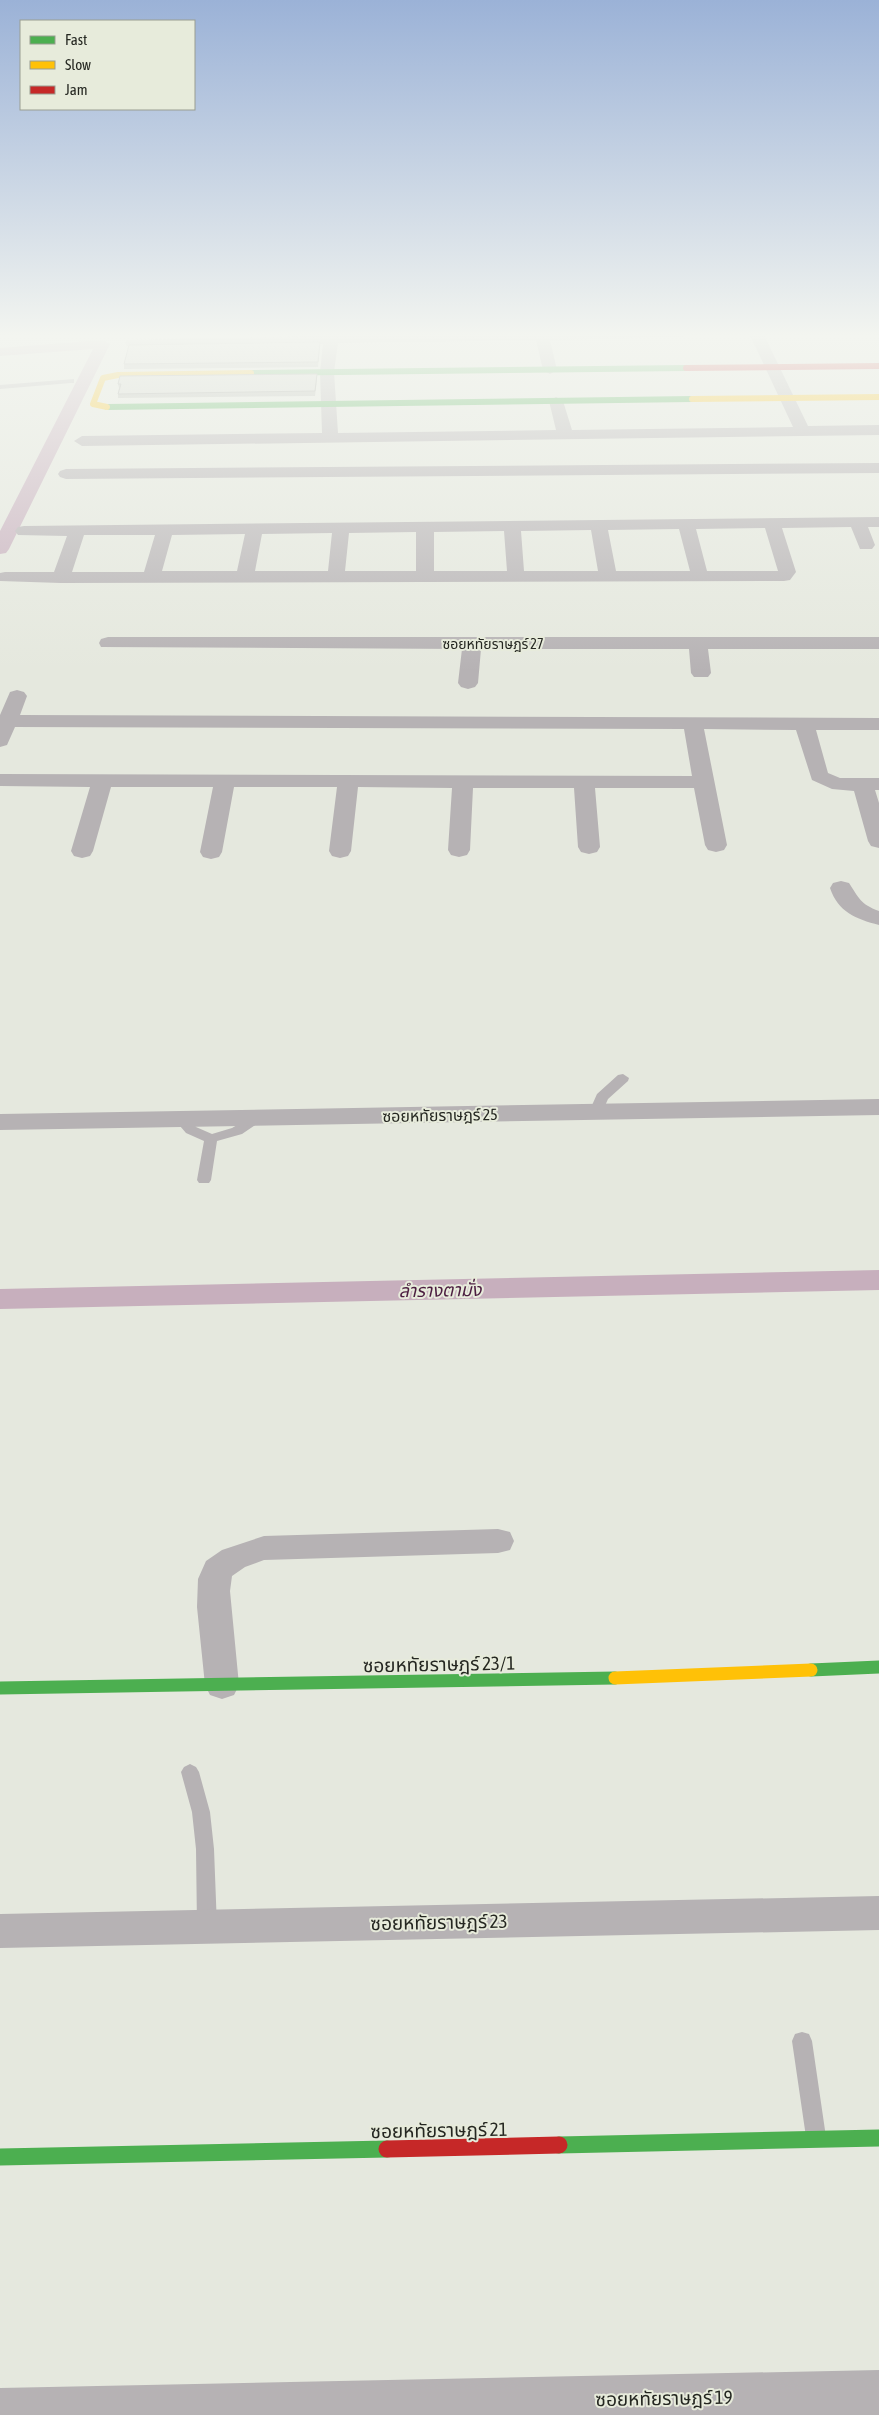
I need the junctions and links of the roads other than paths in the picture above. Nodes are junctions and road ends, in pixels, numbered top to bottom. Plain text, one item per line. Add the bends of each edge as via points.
1 (879, 468) edge
2 (66, 474) dead end
3 (857, 522) junction
4 (879, 522) edge
5 (772, 523) junction
6 (686, 524) junction
7 (599, 525) junction
8 (512, 526) junction
9 (425, 527) junction
10 (341, 528) junction
11 (254, 529) junction
12 (24, 530) dead end
13 (77, 530) junction
14 (165, 530) junction
15 (866, 546) dead end
16 (608, 576) junction
17 (5, 577) dead end
18 (336, 577) junction
19 (425, 577) junction
20 (516, 577) junction
21 (700, 577) junction
22 (61, 578) junction
23 (151, 578) junction
24 (245, 578) junction
25 (108, 643) dead end
26 (698, 643) junction
27 (472, 644) junction
28 (870, 649) edge
29 (701, 673) dead end
30 (468, 682) dead end
31 (17, 696) dead end
32 (8, 722) junction
33 (693, 724) junction
34 (804, 724) junction
35 (879, 724) edge
36 (0, 741) edge
37 (0, 780) edge
38 (102, 780) junction
39 (225, 780) junction
40 (348, 781) junction
41 (463, 781) junction
42 (584, 782) junction
43 (703, 782) junction
44 (871, 784) edge
45 (879, 841) edge
46 (716, 845) dead end
47 (589, 847) dead end
48 (459, 850) dead end
49 (82, 851) dead end
50 (211, 852) dead end
51 (340, 852) dead end
52 (841, 888) dead end
53 (879, 918) edge
54 (622, 1078) dead end
55 (879, 1107) edge
56 (596, 1112) junction
57 (256, 1118) junction
58 (181, 1119) junction
59 (0, 1122) edge
60 (210, 1139) junction
61 (204, 1180) dead end
62 (498, 1541) dead end
63 (879, 1668) edge
64 (222, 1685) junction
65 (0, 1688) edge
66 (190, 1772) dead end
67 (879, 1913) edge
68 (208, 1926) junction
69 (0, 1931) edge
70 (802, 2041) dead end
71 (879, 2138) edge
72 (816, 2140) junction
73 (0, 2158) edge
74 (879, 2393) edge
75 (0, 2411) edge

1 - 2 street
3 - 4 street
3 - 5 street
3 - 15 street
5 - 6 street
5 - 21 street via 787,574
6 - 7 street
6 - 21 street
7 - 8 street
7 - 16 street
8 - 9 street
8 - 20 street
9 - 10 street
9 - 19 street
10 - 11 street
10 - 18 street
11 - 14 street
11 - 24 street
12 - 13 street
13 - 14 street
13 - 22 street
14 - 23 street
16 - 20 street
16 - 21 street
17 - 22 street
18 - 19 street
18 - 24 street
19 - 20 street
22 - 23 street
23 - 24 street
25 - 27 street, ซอยหทัยราษฎร์ 27
26 - 27 street, ซอยหทัยราษฎร์ 27
26 - 28 street, ซอยหทัยราษฎร์ 27
26 - 29 street
27 - 30 street
31 - 32 street
32 - 33 street
32 - 36 street
33 - 34 street
33 - 43 street
34 - 35 street
34 - 44 street via 819,776 830,781
37 - 38 street
38 - 39 street
38 - 49 street
39 - 40 street
39 - 50 street
40 - 41 street
40 - 51 street
41 - 42 street
41 - 48 street
42 - 43 street
42 - 47 street
43 - 46 street
44 - 45 street
52 - 53 street via 844,899 861,913
54 - 56 lane via 602,1097
55 - 56 street, ซอยหทัยราษฎร์ 25
56 - 57 street, ซอยหทัยราษฎร์ 25
57 - 58 street, ซอยหทัยราษฎร์ 25
57 - 60 lane via 237,1131
58 - 59 street, ซอยหทัยราษฎร์ 25
58 - 60 lane via 191,1130
60 - 61 lane
62 - 64 street via 264,1548 236,1557 218,1569 212,1585
63 - 64 street, ซอยหทัยราษฎร์ 23/1 via 590,1679
64 - 65 street, ซอยหทัยราษฎร์ 23/1
66 - 68 lane via 201,1812 206,1849
67 - 68 street, ซอยหทัยราษฎร์ 23
68 - 69 street, ซอยหทัยราษฎร์ 23
70 - 72 lane
71 - 72 street, ซอยหทัยราษฎร์ 21
72 - 73 street, ซอยหทัยราษฎร์ 21
74 - 75 street, ซอยหทัยราษฎร์ 19

